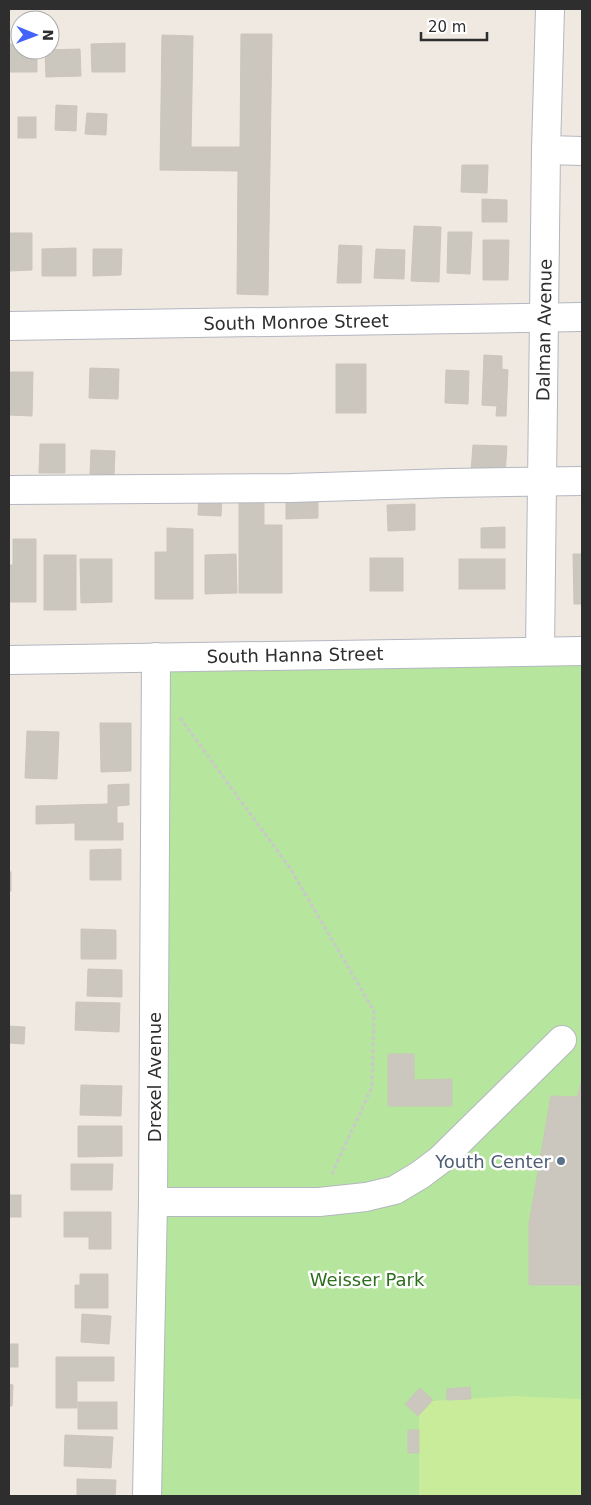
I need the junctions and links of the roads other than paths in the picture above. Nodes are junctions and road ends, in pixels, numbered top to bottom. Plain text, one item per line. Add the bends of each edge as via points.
1 (550, 9) edge
2 (546, 150) junction
3 (582, 151) edge
4 (582, 317) edge
5 (544, 318) junction
6 (9, 326) edge
7 (582, 481) edge
8 (542, 482) junction
9 (9, 490) edge
10 (582, 650) edge
11 (540, 652) junction
12 (156, 657) junction
13 (9, 660) edge
14 (562, 1040) dead end
15 (153, 1202) junction
16 (147, 1496) edge

1 - 2 street, Dalman Avenue
2 - 3 street
2 - 5 street, Dalman Avenue
4 - 5 street, South Monroe Street
5 - 6 street, South Monroe Street
5 - 8 street, Dalman Avenue
7 - 8 street
8 - 9 street
8 - 11 street, Dalman Avenue
10 - 11 street, South Hanna Street
11 - 12 street, South Hanna Street
12 - 13 street, South Hanna Street
12 - 15 street, Drexel Avenue
14 - 15 street via 440,1160 395,1190 319,1202
15 - 16 street, Drexel Avenue

